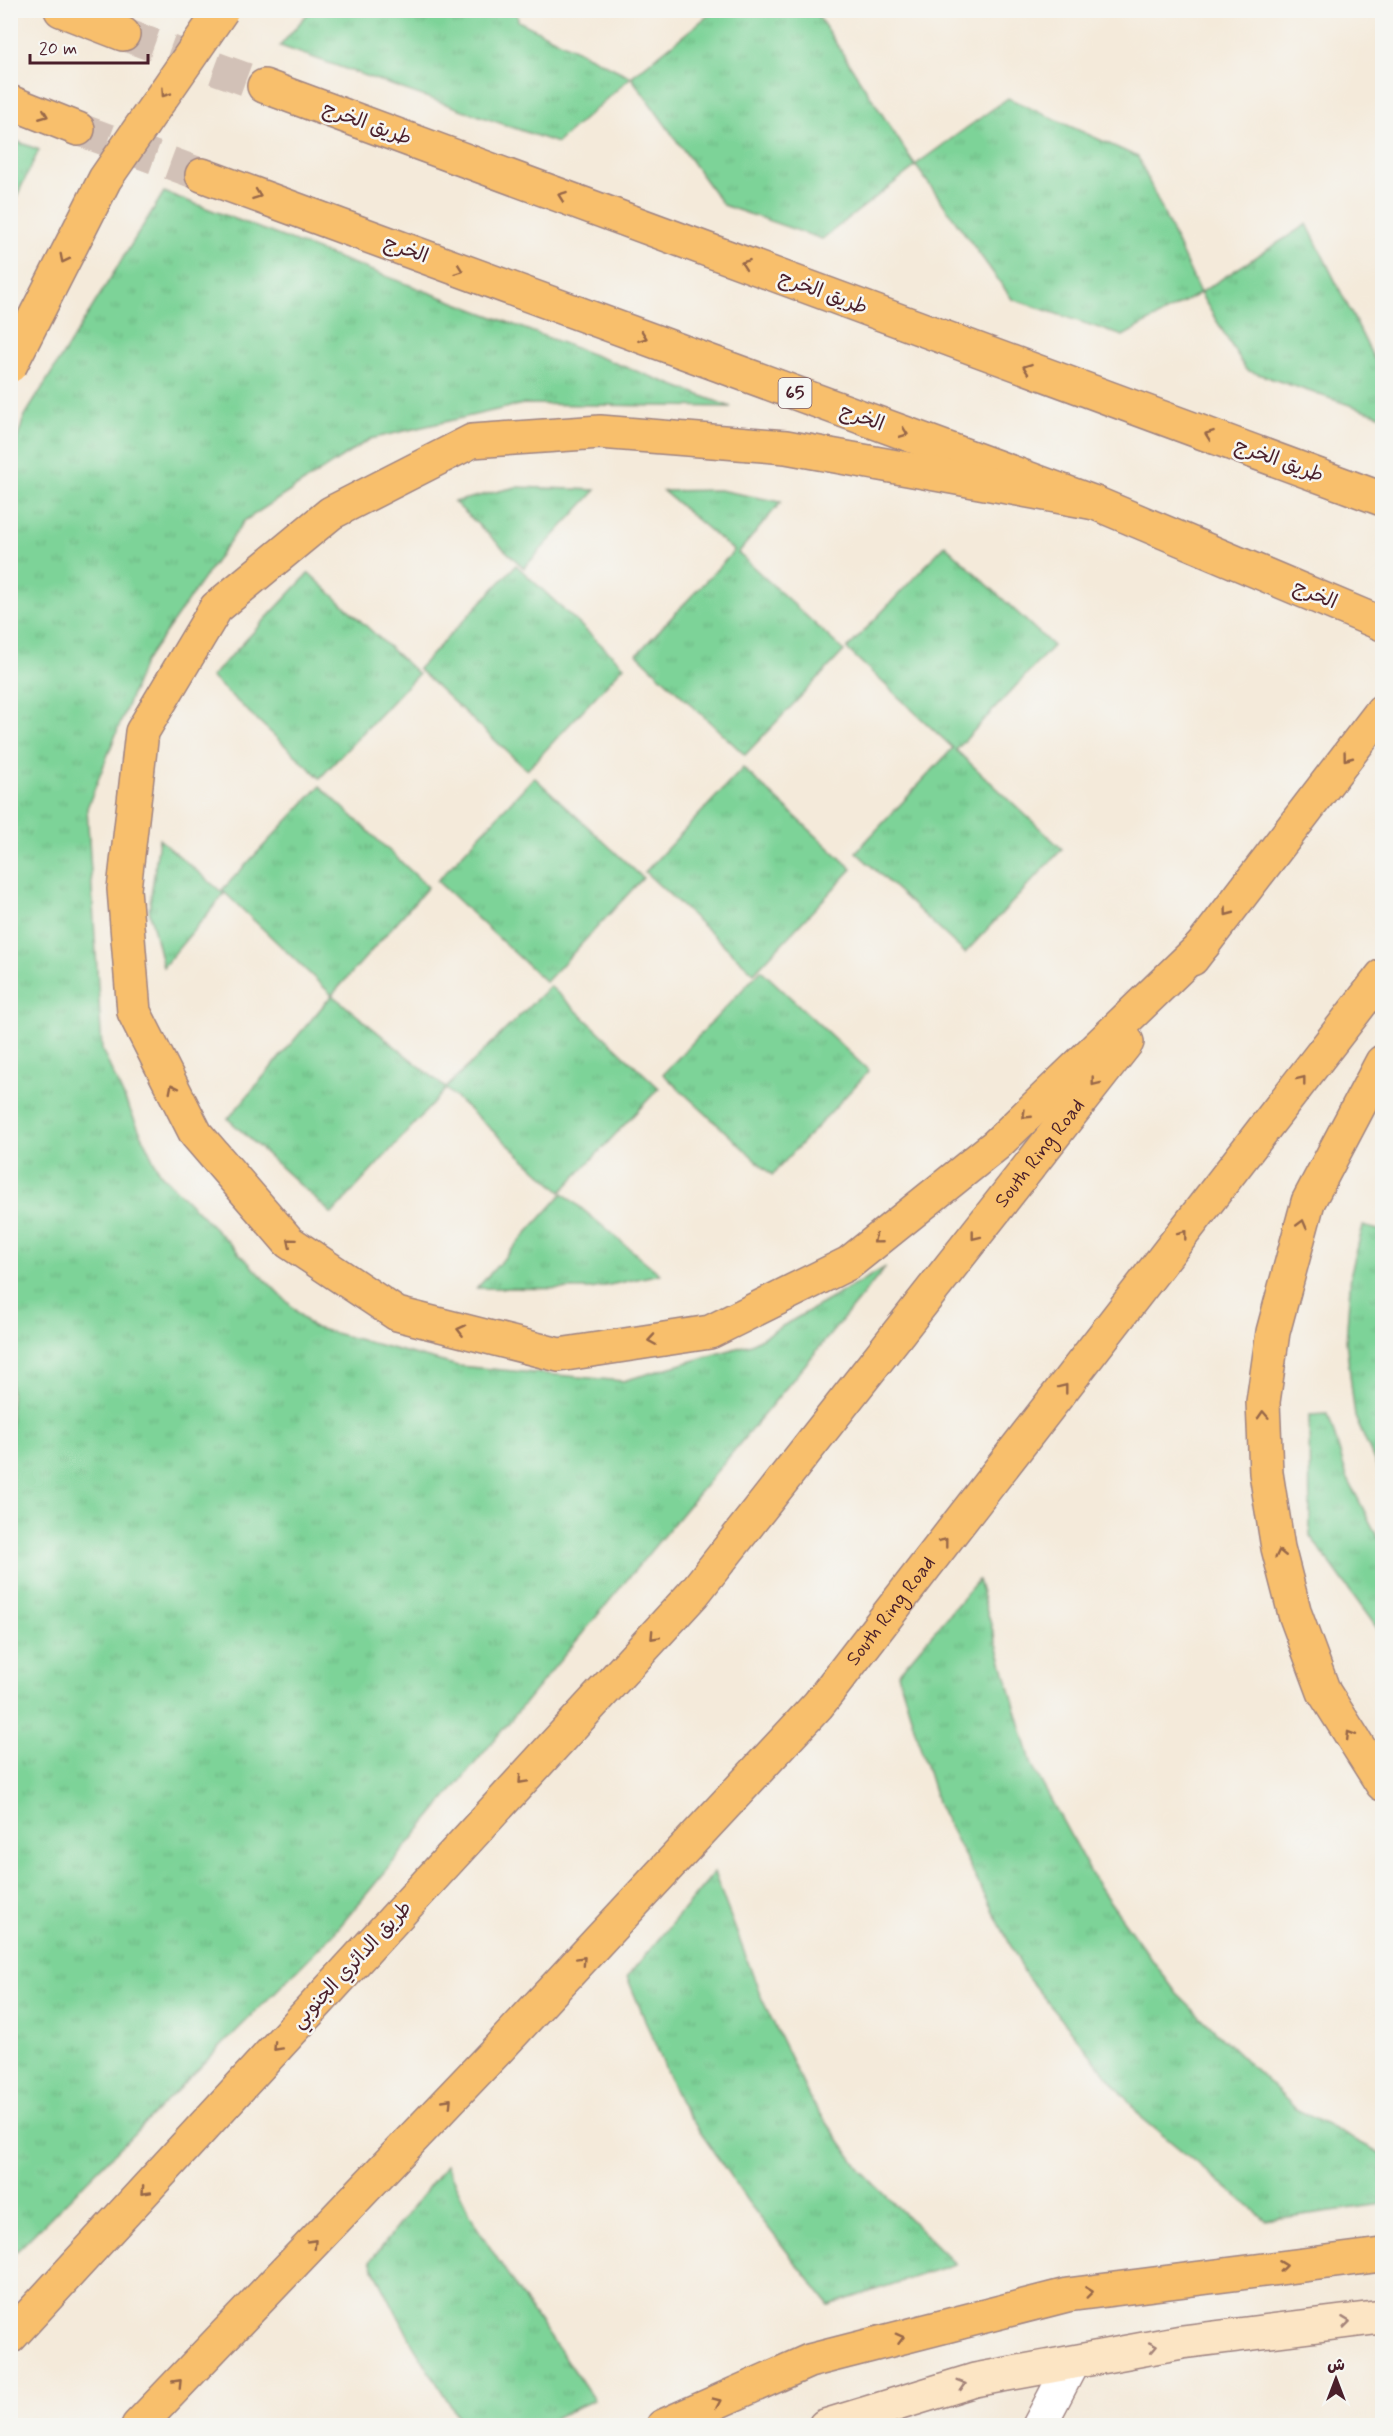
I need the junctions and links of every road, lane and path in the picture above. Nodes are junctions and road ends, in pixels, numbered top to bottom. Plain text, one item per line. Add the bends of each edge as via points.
1 (61, 10) edge
2 (222, 10) edge
3 (123, 34) tunnel mouth
4 (264, 86) tunnel mouth
5 (10, 102) edge
6 (78, 129) tunnel mouth
7 (202, 175) tunnel mouth
8 (10, 366) edge
9 (1383, 499) edge
10 (1095, 503) junction
11 (1383, 624) edge
12 (1383, 711) edge
13 (1204, 944) junction
14 (1383, 976) edge
15 (1383, 1062) edge
16 (694, 1593) joint
17 (1383, 1784) edge
18 (1383, 2255) edge
19 (1383, 2318) edge
20 (10, 2337) edge
21 (1072, 2363) junction
22 (138, 2426) edge
23 (663, 2426) edge
24 (825, 2426) edge
25 (1039, 2426) edge

1 - 3 highway
2 -> 8 highway, bridge via 105,179
9 -> 4 highway, طريق الخرج
5 -> 6 highway
7 -> 10 highway, الخرج / 65
10 - 11 highway, الخرج / 65
13 -> 10 highway via 996,1145 849,1263 710,1332 559,1355 397,1314 289,1242 196,1134 134,1012 124,889 142,732 216,608 331,513 472,441 600,432 786,447
12 -> 13 highway, South Ring Road
13 -> 16 highway, South Ring Road
22 -> 14 highway, South Ring Road via 498,2049 818,1705
17 -> 15 highway via 1324,1692 1295,1614 1278,1548 1266,1473 1263,1402 1273,1332 1308,1202
16 -> 20 highway, طريق الدائري الجنوبي
23 -> 18 highway via 809,2361 1066,2295
21 -> 19 main road via 1182,2342
24 -> 21 main road via 975,2380
21 - 25 street

